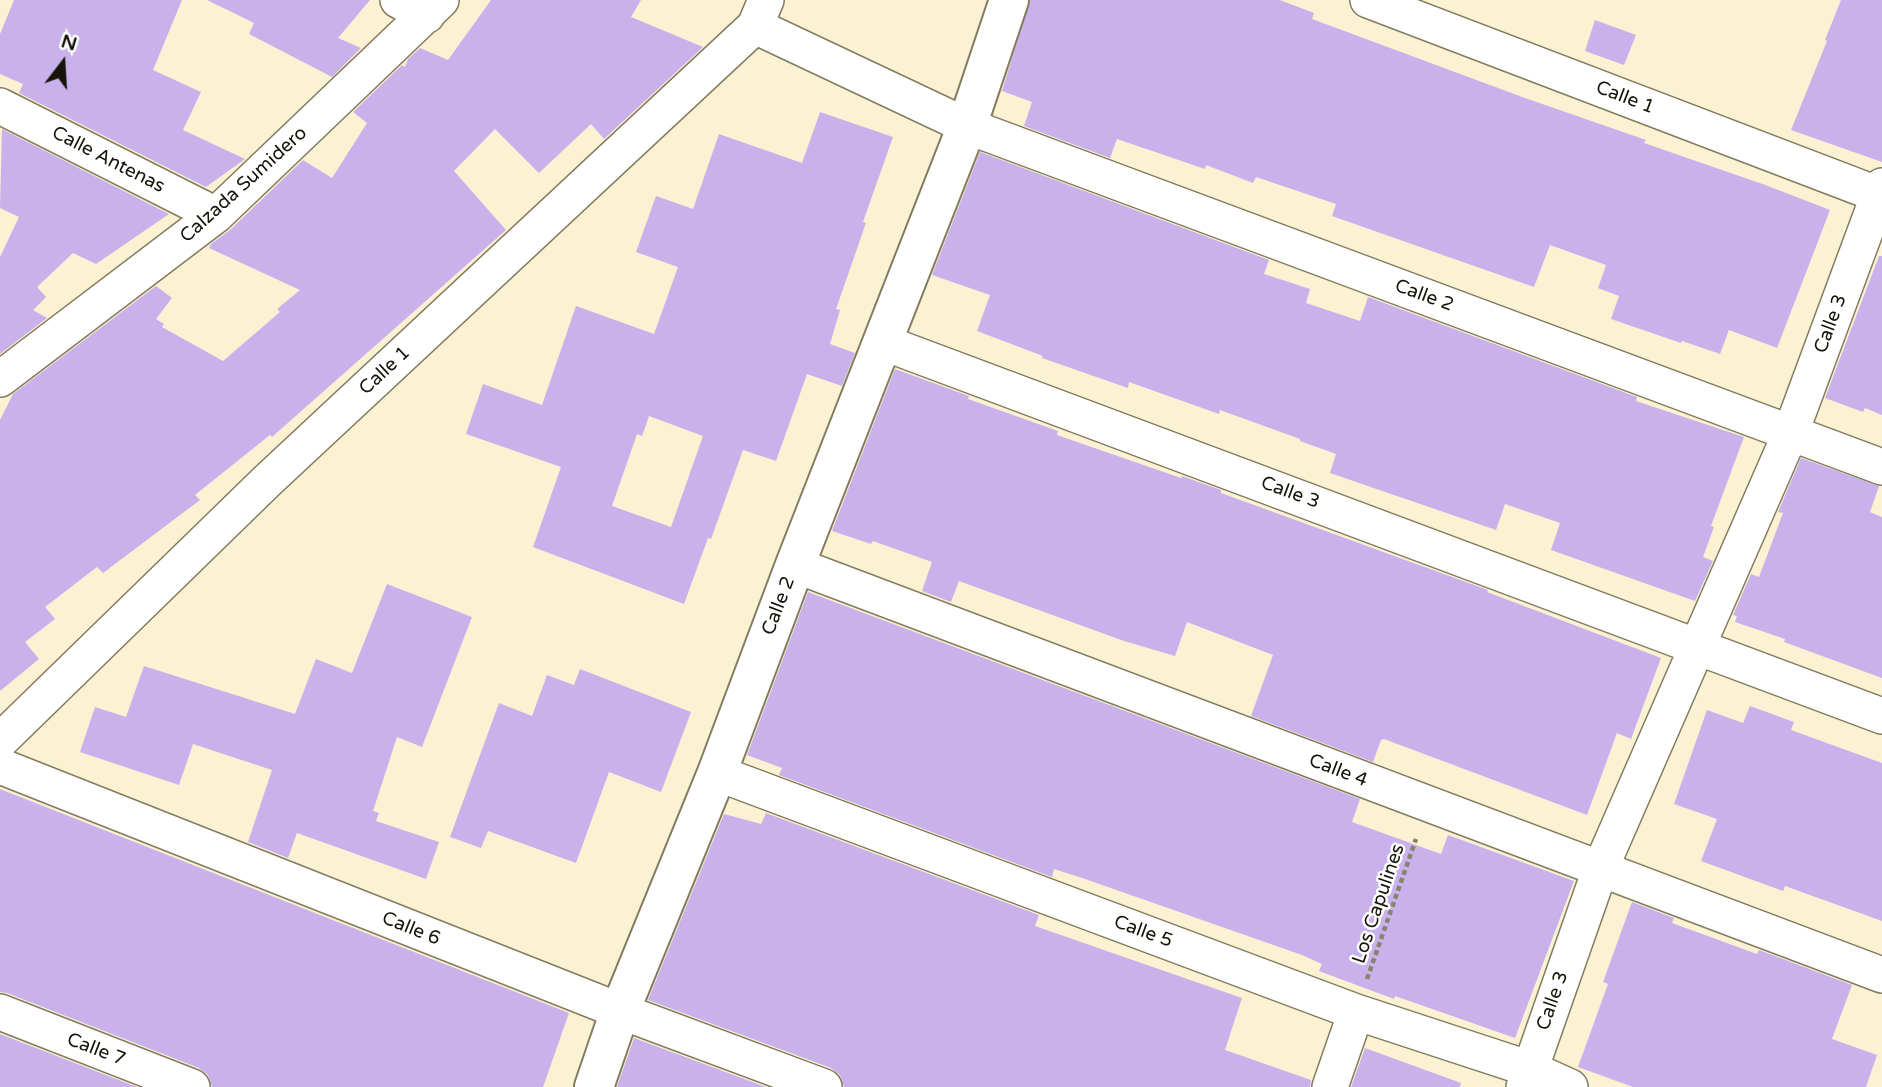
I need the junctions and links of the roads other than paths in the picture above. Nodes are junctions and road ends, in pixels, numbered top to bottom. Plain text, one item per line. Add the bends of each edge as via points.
1 (1009, 0) edge
2 (1368, 0) edge
3 (422, 5) edge
4 (760, 13) edge
5 (0, 106) edge
6 (967, 126) junction
7 (1881, 192) edge
8 (216, 215) junction
9 (882, 342) junction
10 (0, 379) edge
11 (1791, 432) junction
12 (1882, 467) edge
13 (795, 565) junction
14 (1698, 645) junction
15 (1882, 716) edge
16 (0, 741) edge
17 (0, 766) edge
18 (717, 773) junction
19 (1601, 867) junction
20 (1882, 975) edge
21 (620, 1011) junction
22 (0, 1012) edge
23 (1356, 1012) junction
24 (1527, 1078) edge
25 (192, 1087) edge
26 (594, 1087) edge
27 (824, 1087) edge
28 (1330, 1087) edge
29 (1570, 1087) edge

1 - 6 street, Calle 2
2 - 7 street, Calle 1
3 - 8 street, Calzada Sumidero
4 - 6 street, Calle 2
4 - 16 street, Calle 1
5 - 8 street, Calle Antenas
6 - 9 street, Calle 2
6 - 11 street, Calle 2
7 - 11 street, Calle 3
8 - 10 street, Calzada Sumidero
9 - 13 street, Calle 2
9 - 14 street, Calle 3
11 - 12 street, Calle 2
11 - 14 street, Calle 3
13 - 18 street, Calle 2
13 - 19 street, Calle 4
14 - 15 street, Calle 3
14 - 19 street, Calle 3
17 - 21 street, Calle 6
18 - 21 street, Calle 2
18 - 23 street, Calle 5
19 - 20 street, Calle 4
19 - 24 street, Calle 3
21 - 26 street, Calle 2
21 - 27 street, Calle 6
22 - 25 street, Calle 7
23 - 24 street, Calle 5
23 - 28 street
24 - 29 street, Calle 5

